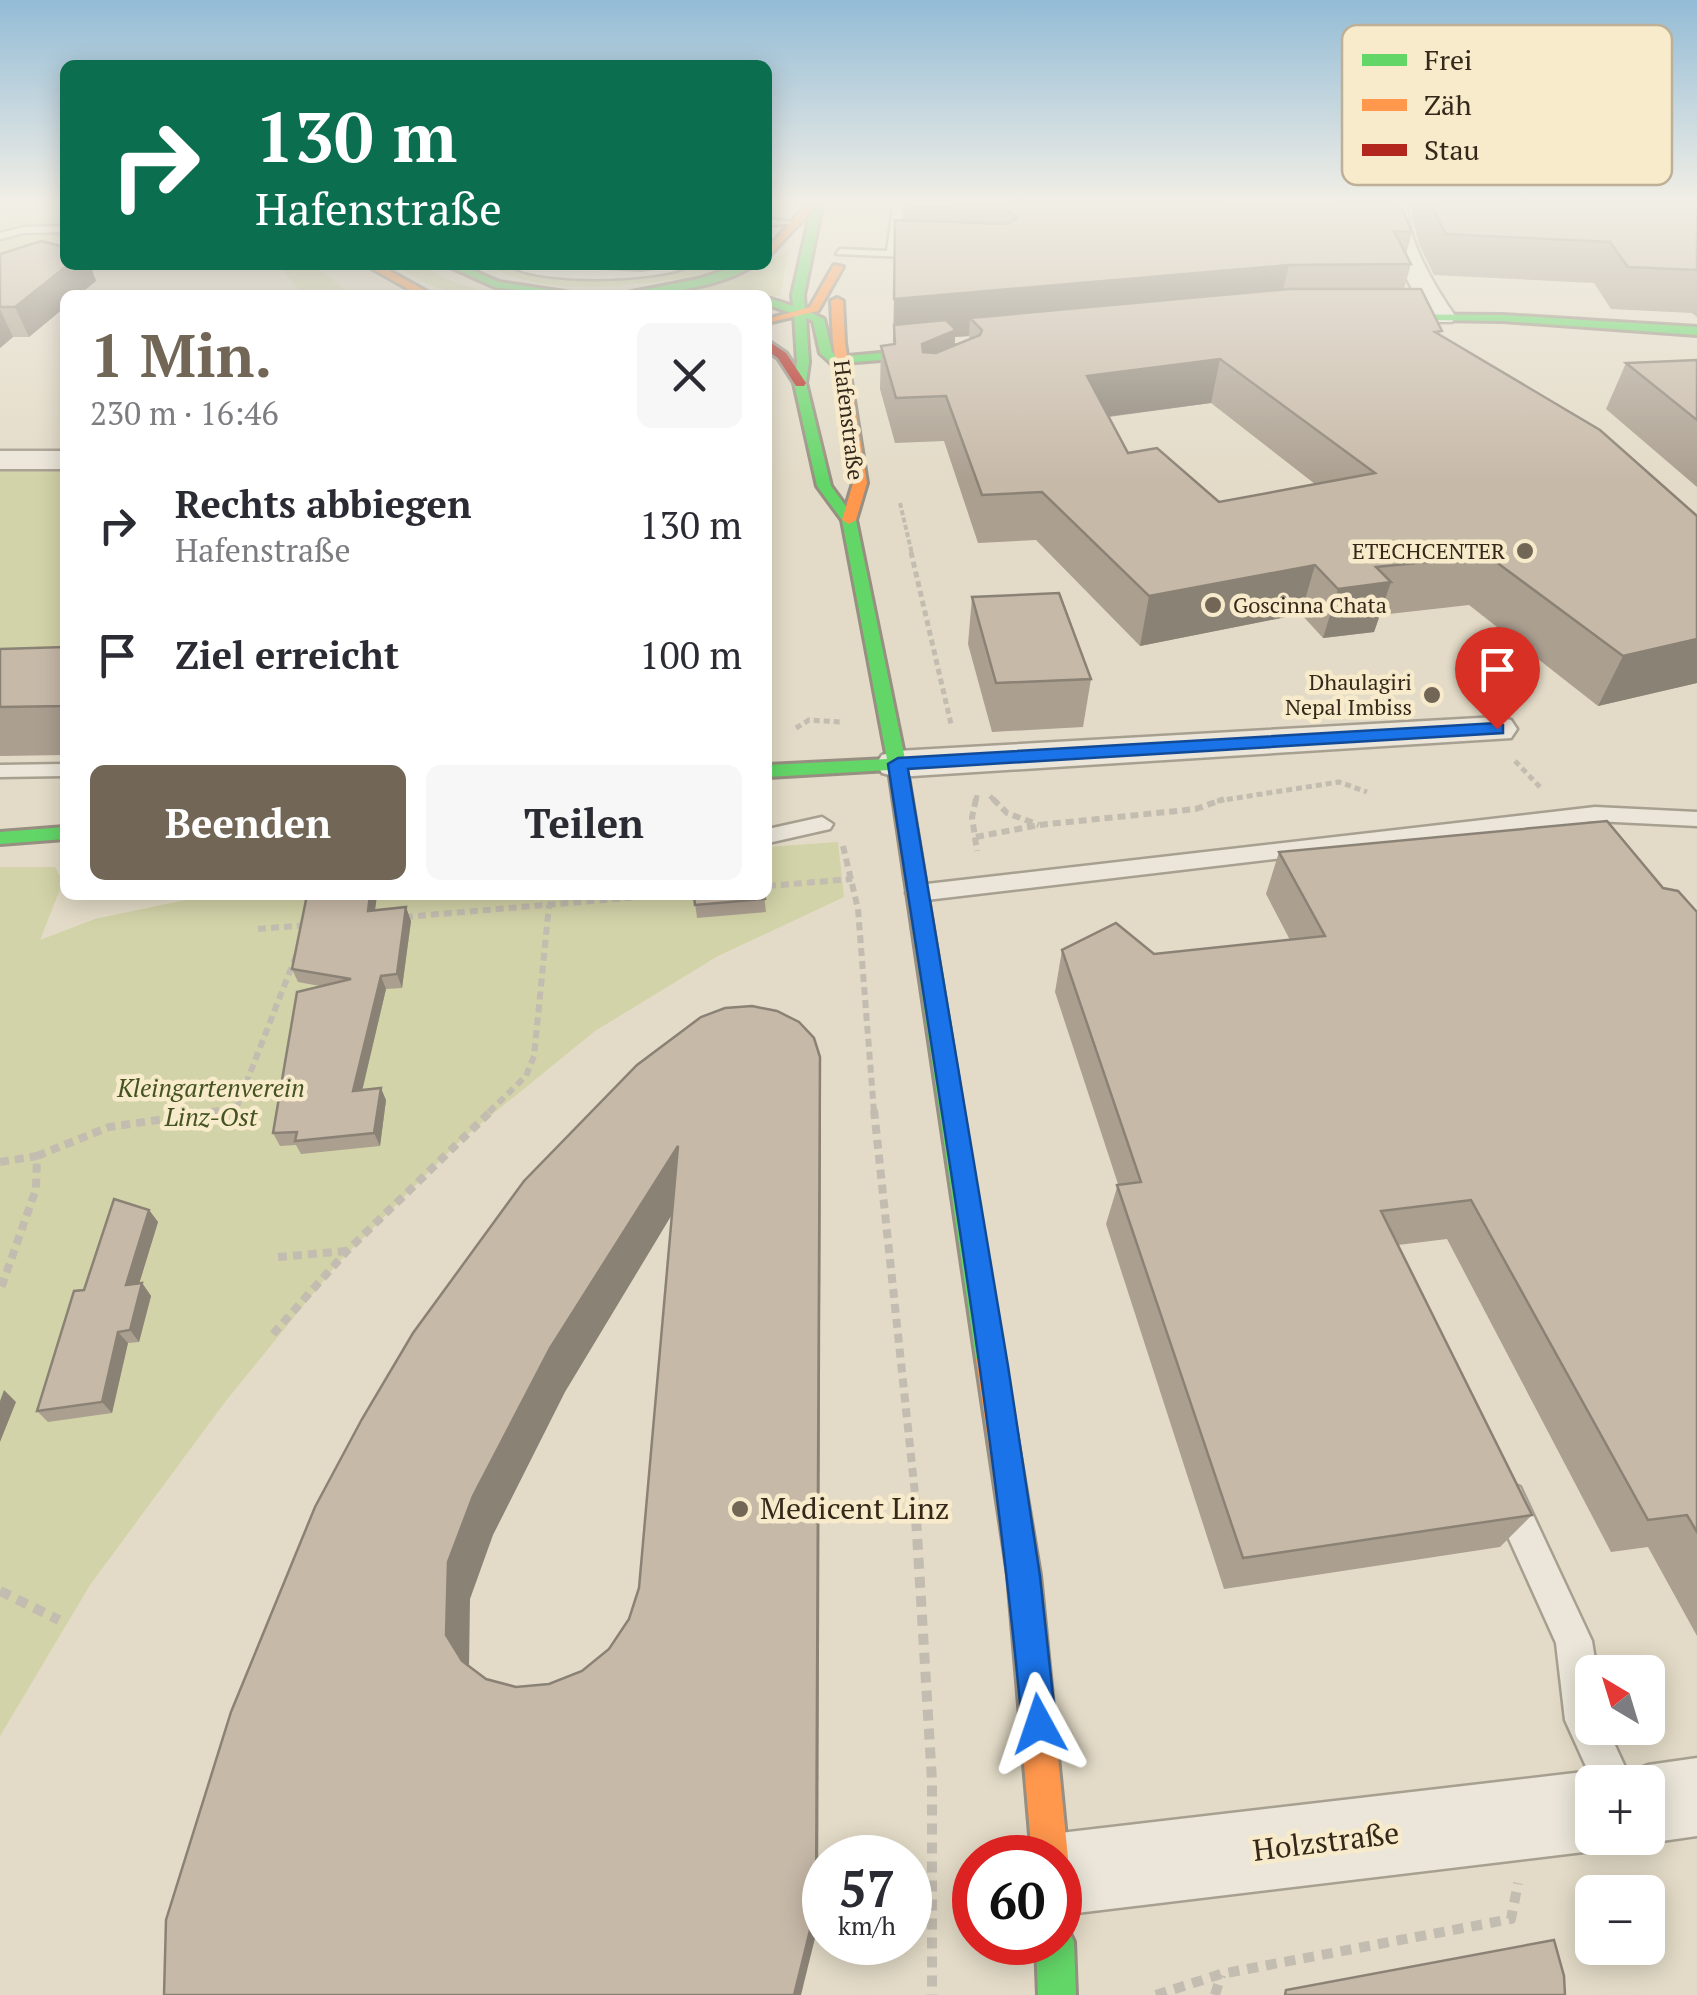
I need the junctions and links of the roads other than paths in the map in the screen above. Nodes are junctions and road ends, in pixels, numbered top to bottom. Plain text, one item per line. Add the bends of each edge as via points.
1 (802, 294) edge
2 (824, 294) edge
3 (838, 294) edge
4 (1427, 294) edge
5 (772, 302) edge
6 (801, 313) junction
7 (1333, 317) edge
8 (1443, 317) junction
9 (772, 320) edge
10 (1697, 331) edge
11 (983, 346) edge
12 (772, 348) edge
13 (842, 364) junction
14 (800, 383) junction
15 (0, 460) edge
16 (60, 460) edge
17 (849, 520) junction
18 (1491, 730) road end
19 (60, 770) edge
20 (0, 771) edge
21 (772, 771) edge
22 (900, 778) junction
23 (1697, 820) edge
24 (822, 824) road end
25 (60, 833) edge
26 (772, 835) edge
27 (0, 838) edge
28 (918, 893) junction
29 (1497, 1476) edge
30 (1605, 1765) edge
31 (1697, 1797) edge
32 (1665, 1802) edge
33 (1561, 1814) edge
34 (1048, 1835) edge
35 (1082, 1871) edge
36 (1056, 1965) edge
37 (1058, 1995) edge

1 - 6 main road, Hafenstraße
2 - 6 main road
3 - 13 main road, Hafenstraße
4 - 8 street
5 - 6 main road
6 - 9 main road
6 - 13 main road via 820,321 826,353
6 - 14 main road, Hafenstraße
7 - 8 main road
8 - 10 main road
11 - 13 main road via 954,359
12 - 14 main road
13 - 17 main road, Hafenstraße via 860,483
14 - 17 main road, Hafenstraße via 824,486
15 - 16 street
17 - 22 main road, Hafenstraße
18 - 22 street
19 - 20 lane
21 - 22 main road
22 - 28 main road, Hafenstraße
23 - 28 lane via 1595,814 1576,825
24 - 26 lane
25 - 27 main road
28 - 34 main road, Hafenstraße via 1024,1576
29 - 30 lane via 1574,1642 1584,1720
31 - 32 street
33 - 35 street, Holzstraße
36 - 37 main road

